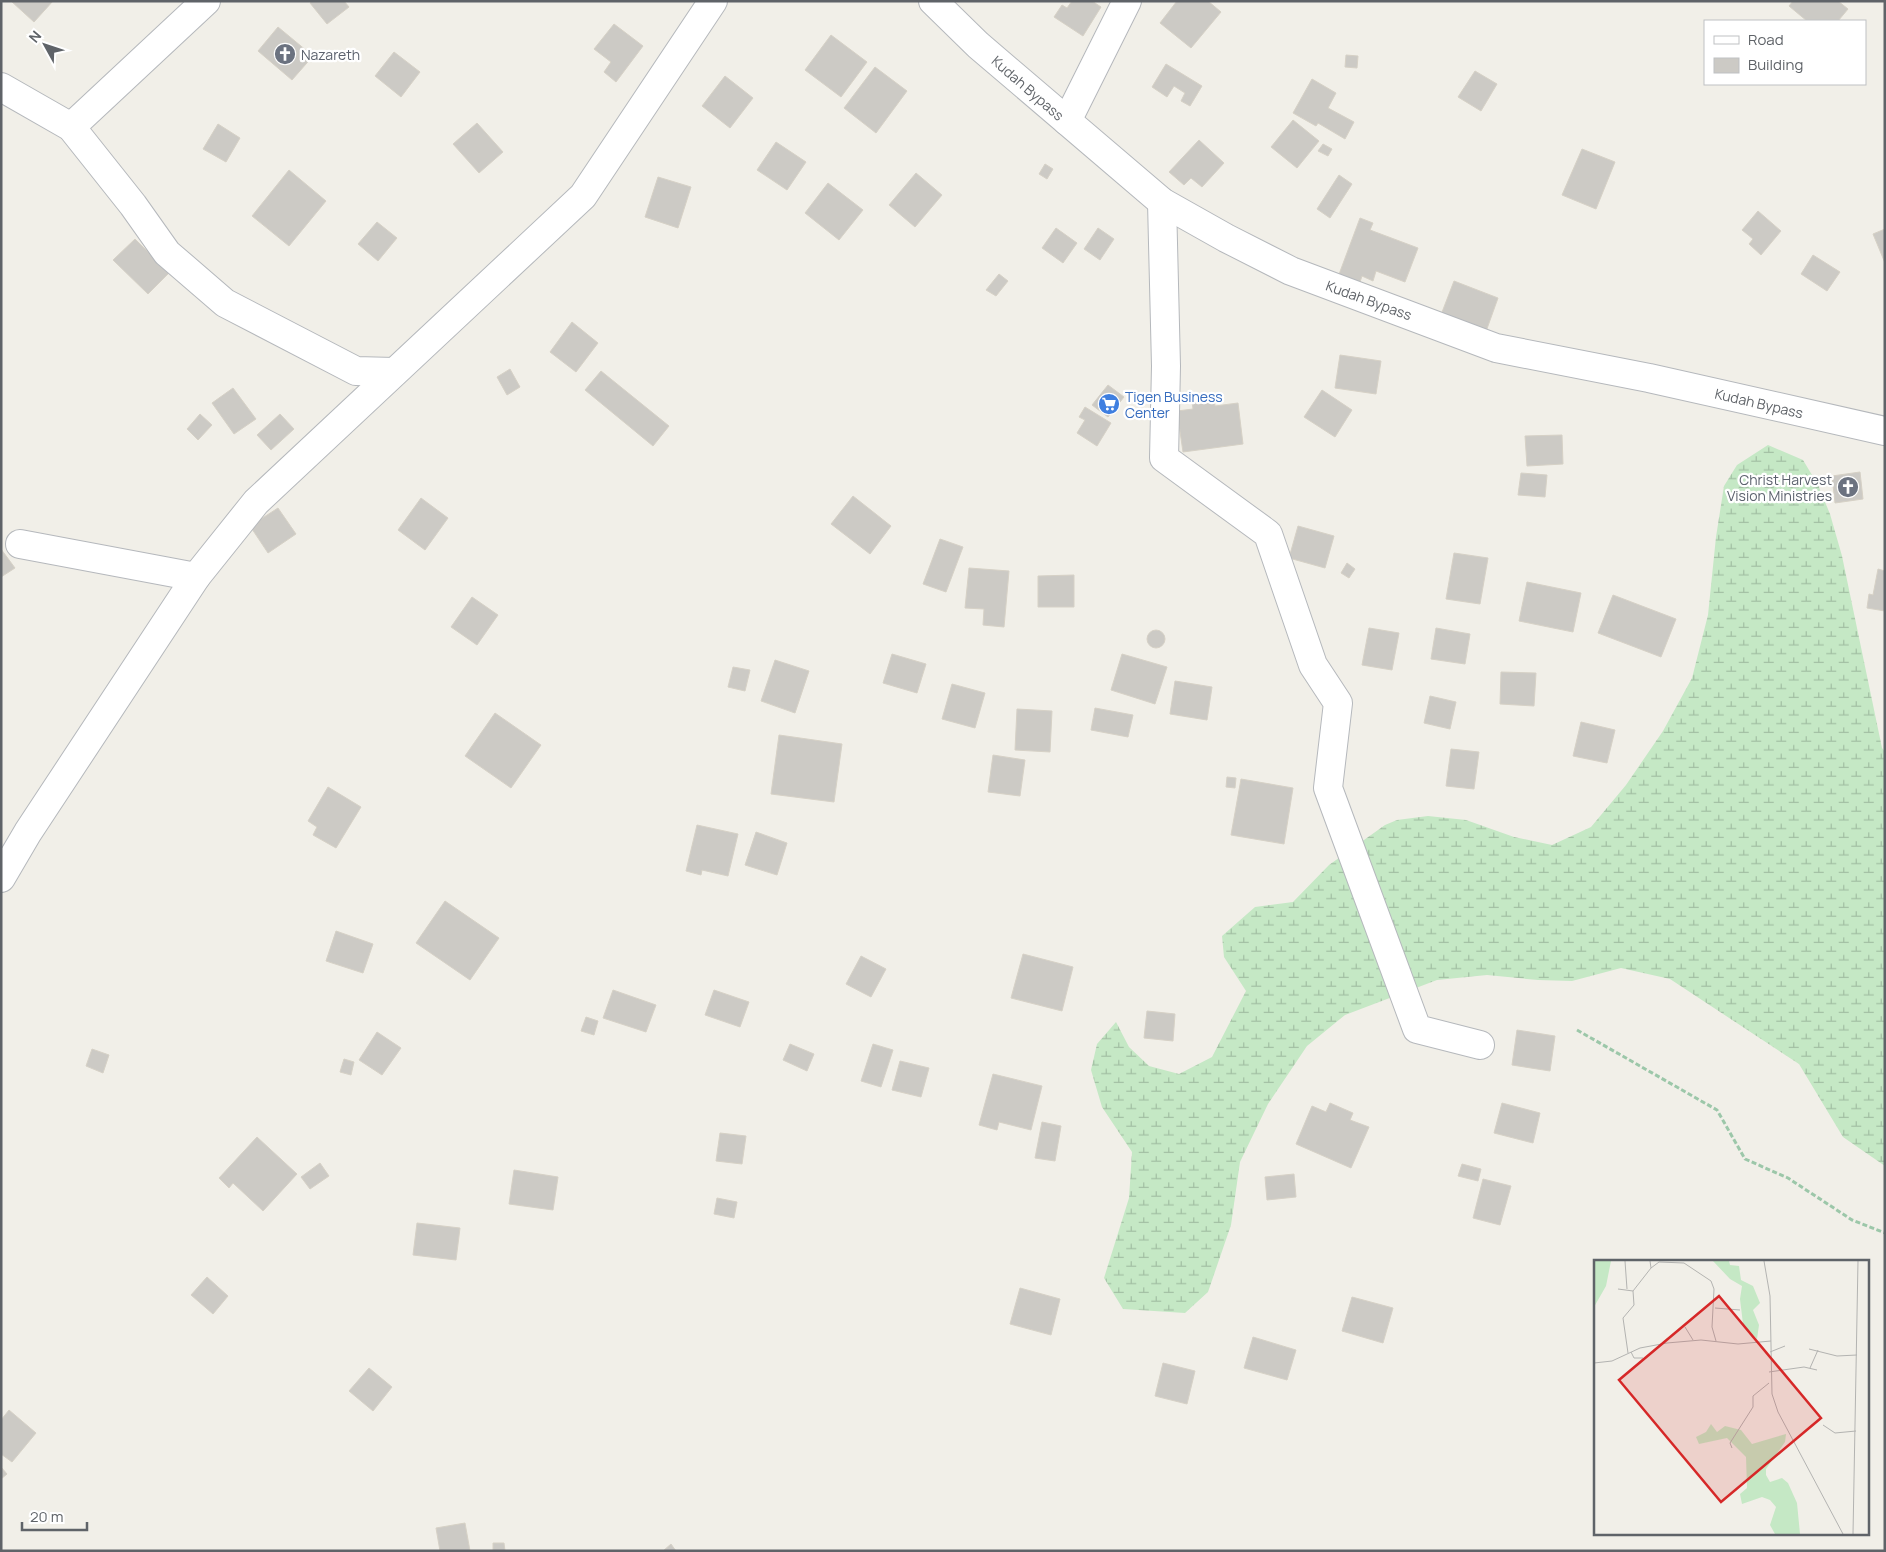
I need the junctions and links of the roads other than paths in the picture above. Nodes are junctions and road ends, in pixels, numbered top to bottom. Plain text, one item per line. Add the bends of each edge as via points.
1 (206, 1) edge
2 (713, 1) edge
3 (933, 1) edge
4 (1127, 1) edge
5 (1, 86) edge
6 (1066, 121) junction
7 (72, 127) junction
8 (1162, 202) junction
9 (394, 372) junction
10 (1885, 431) edge
11 (20, 544) dead end
12 (196, 577) junction
13 (1, 878) edge
14 (1480, 1045) dead end

1 - 7 street
2 - 9 street via 583,196
3 - 6 street, Kudah Bypass via 978,45
4 - 6 street
5 - 7 street
6 - 8 street, Kudah Bypass
7 - 9 street via 167,253 224,303 356,372
8 - 10 street, Kudah Bypass via 1291,271 1496,348
8 - 14 street via 1166,366 1164,458 1268,534 1313,665 1338,703 1328,788 1417,1029
9 - 12 street via 256,502
11 - 12 street
12 - 13 street

